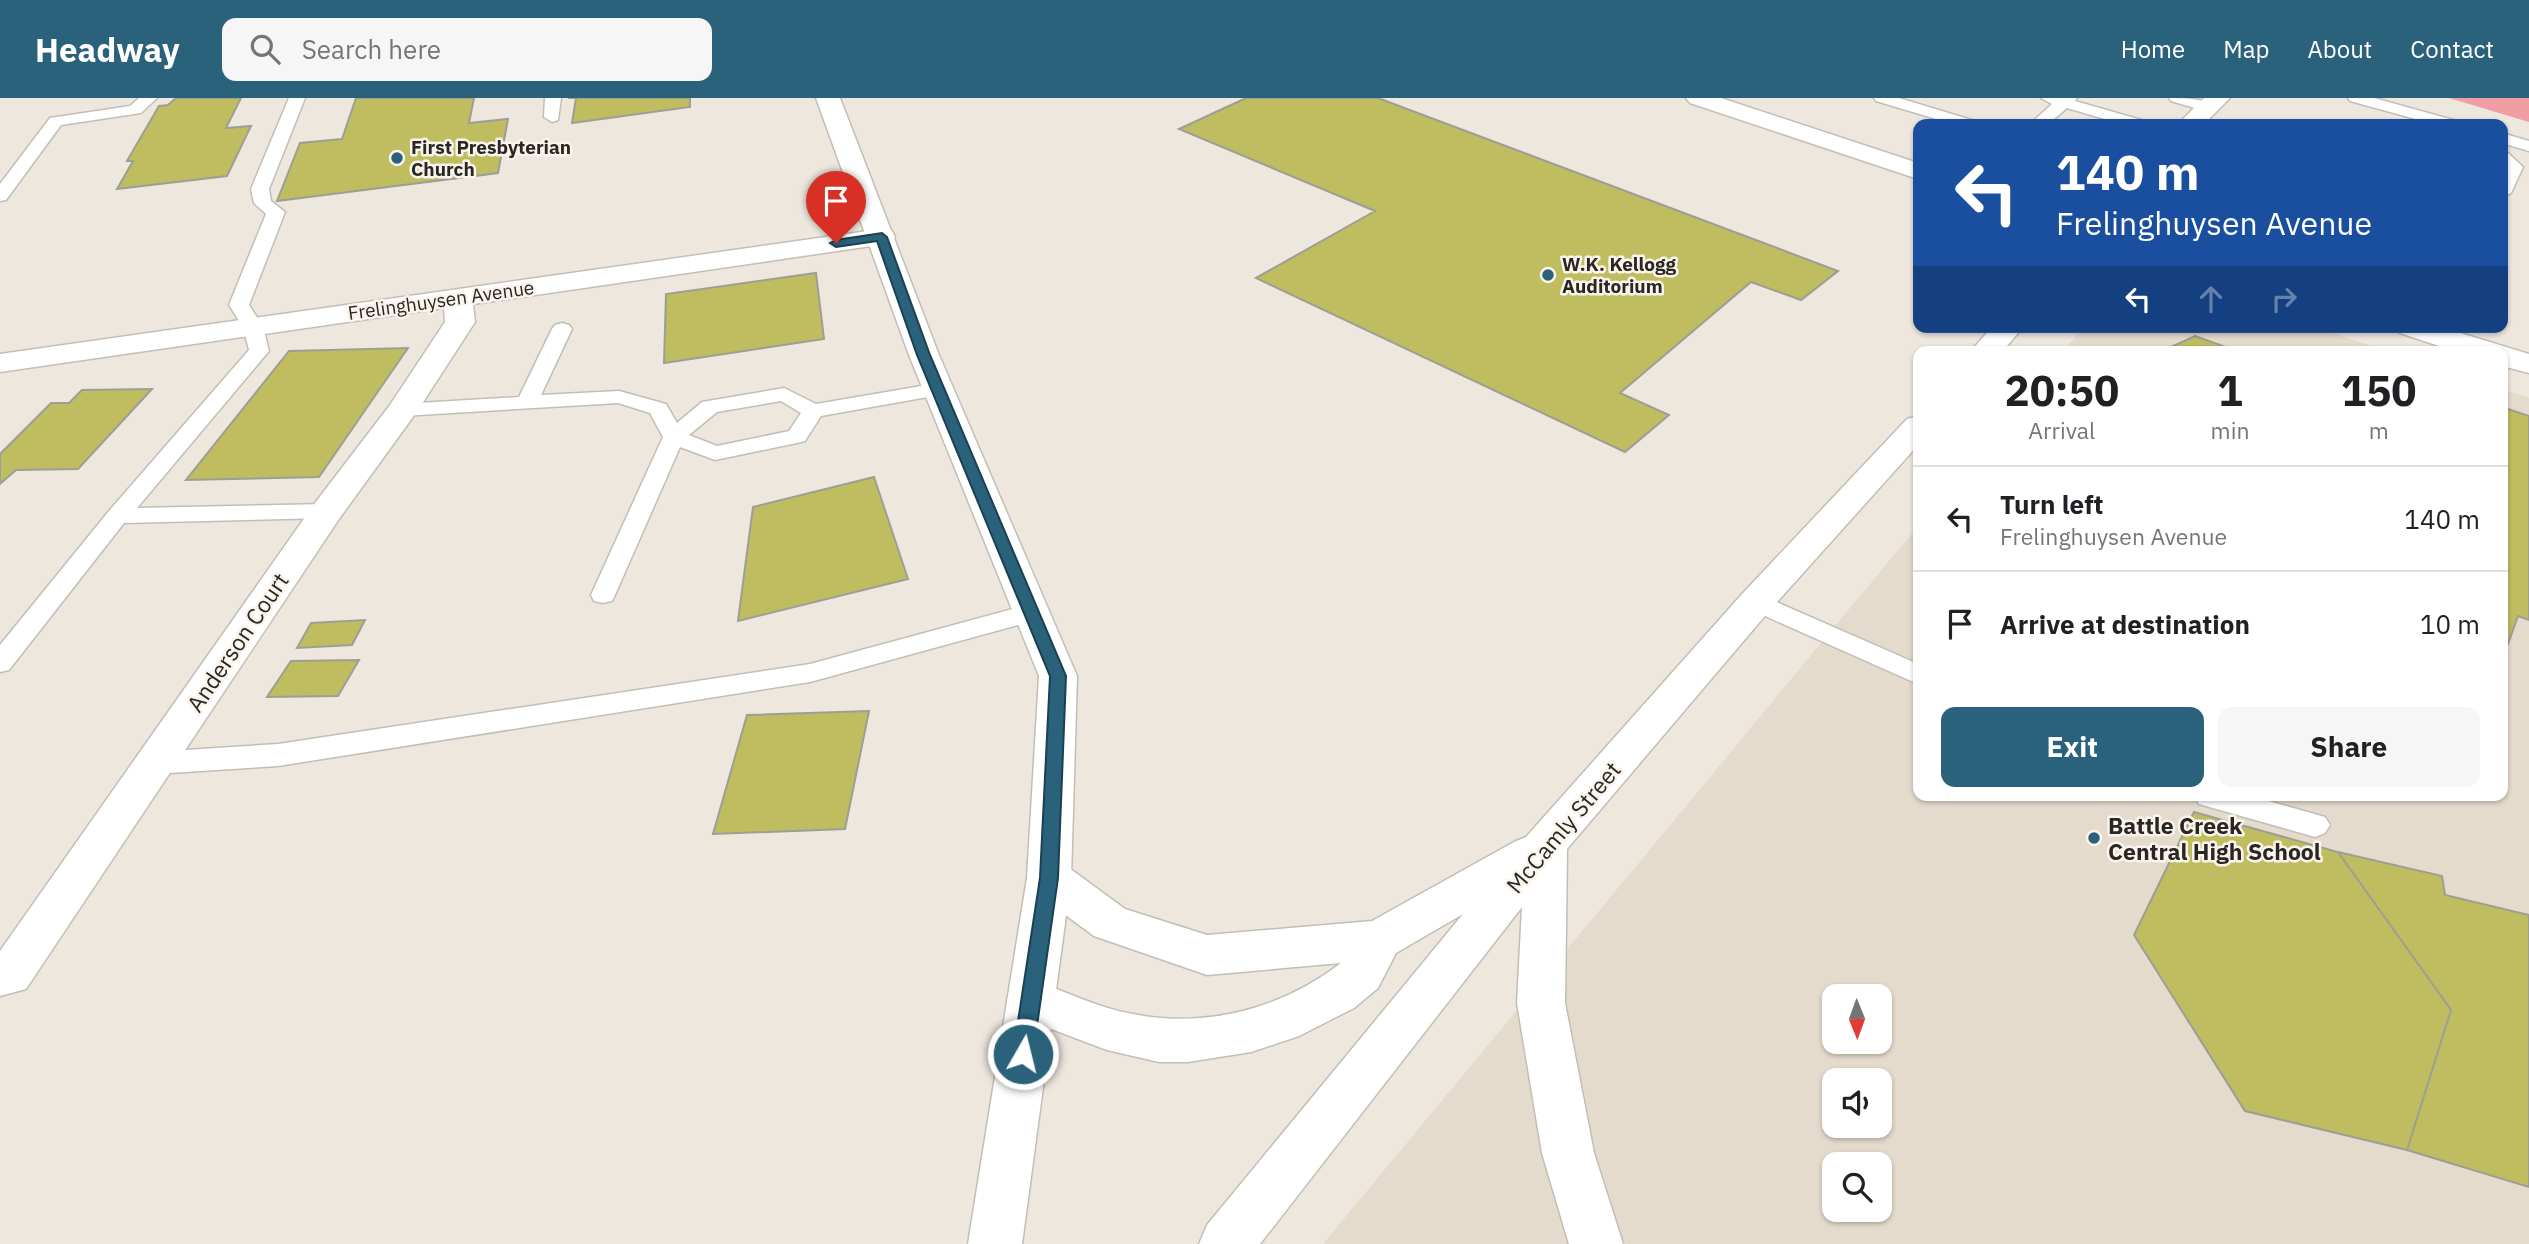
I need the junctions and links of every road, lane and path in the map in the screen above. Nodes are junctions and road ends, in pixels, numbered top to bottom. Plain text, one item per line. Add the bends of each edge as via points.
1 (149, 98) edge
2 (297, 98) edge
3 (553, 98) edge
4 (828, 98) edge
5 (1698, 98) edge
6 (1882, 98) edge
7 (2177, 98) edge
8 (2356, 98) edge
9 (2061, 99) edge
10 (2213, 102) edge
11 (552, 117) dead end
12 (2399, 118) edge
13 (1952, 119) edge
14 (2043, 119) edge
15 (2123, 119) edge
16 (2195, 119) edge
17 (2508, 140) edge
18 (2529, 146) edge
19 (2508, 162) edge
20 (1913, 169) edge
21 (2508, 180) edge
22 (0, 196) edge
23 (882, 237) junction
24 (458, 298) junction
25 (253, 327) junction
26 (562, 329) dead end
27 (2002, 333) edge
28 (2429, 333) edge
29 (1991, 346) edge
30 (2469, 346) edge
31 (2508, 358) edge
32 (0, 362) edge
33 (2529, 365) edge
34 (939, 389) junction
35 (528, 401) junction
36 (402, 410) junction
37 (813, 411) junction
38 (1913, 431) edge
39 (674, 436) junction
40 (327, 511) junction
41 (117, 516) junction
42 (603, 594) dead end
43 (1756, 602) junction
44 (1031, 613) junction
45 (0, 663) edge
46 (1913, 673) edge
47 (154, 763) junction
48 (2227, 801) edge
49 (2315, 825) dead end
50 (1546, 844) junction
51 (1049, 878) junction
52 (1379, 940) junction
53 (0, 976) edge
54 (1031, 1000) junction
55 (995, 1244) edge
56 (1226, 1244) edge
57 (1596, 1244) edge

1 - 22 lane via 135,110 56,121
2 - 25 lane via 260,189 263,203 276,212 239,305
3 - 11 lane
4 - 23 street
5 - 20 street
6 - 13 lane
7 - 10 lane
8 - 12 lane
9 - 14 lane
9 - 15 lane
10 - 16 street
17 - 18 lane
19 - 21 lane via 2514,167
23 - 24 street, Frelinghuysen Avenue
23 - 34 street
24 - 25 street, Frelinghuysen Avenue
24 - 36 street, Anderson Court via 460,322
25 - 32 street, Frelinghuysen Avenue
25 - 41 lane via 259,351
26 - 35 lane
27 - 29 street
28 - 30 street
31 - 33 street
34 - 37 lane
34 - 44 street
35 - 36 lane
35 - 39 lane via 619,397 658,409
36 - 40 street, Anderson Court
37 - 39 lane via 784,394 710,407
37 - 39 lane via 797,436 715,453
38 - 43 street, McCamly Street
39 - 42 lane
40 - 41 lane
40 - 47 street, Anderson Court
41 - 45 lane
43 - 46 lane
43 - 50 street, McCamly Street
44 - 47 lane via 810,673 278,755
44 - 51 street via 1058,676
47 - 53 street, Anderson Court via 10,975
48 - 49 lane
50 - 52 street
50 - 56 street, McCamly Street
50 - 57 street via 1541,1003 1569,1153
51 - 52 street via 1110,923 1207,955
51 - 54 street
52 - 54 street via 1361,975 1334,996 1277,1025 1191,1041 1133,1037
54 - 55 street

